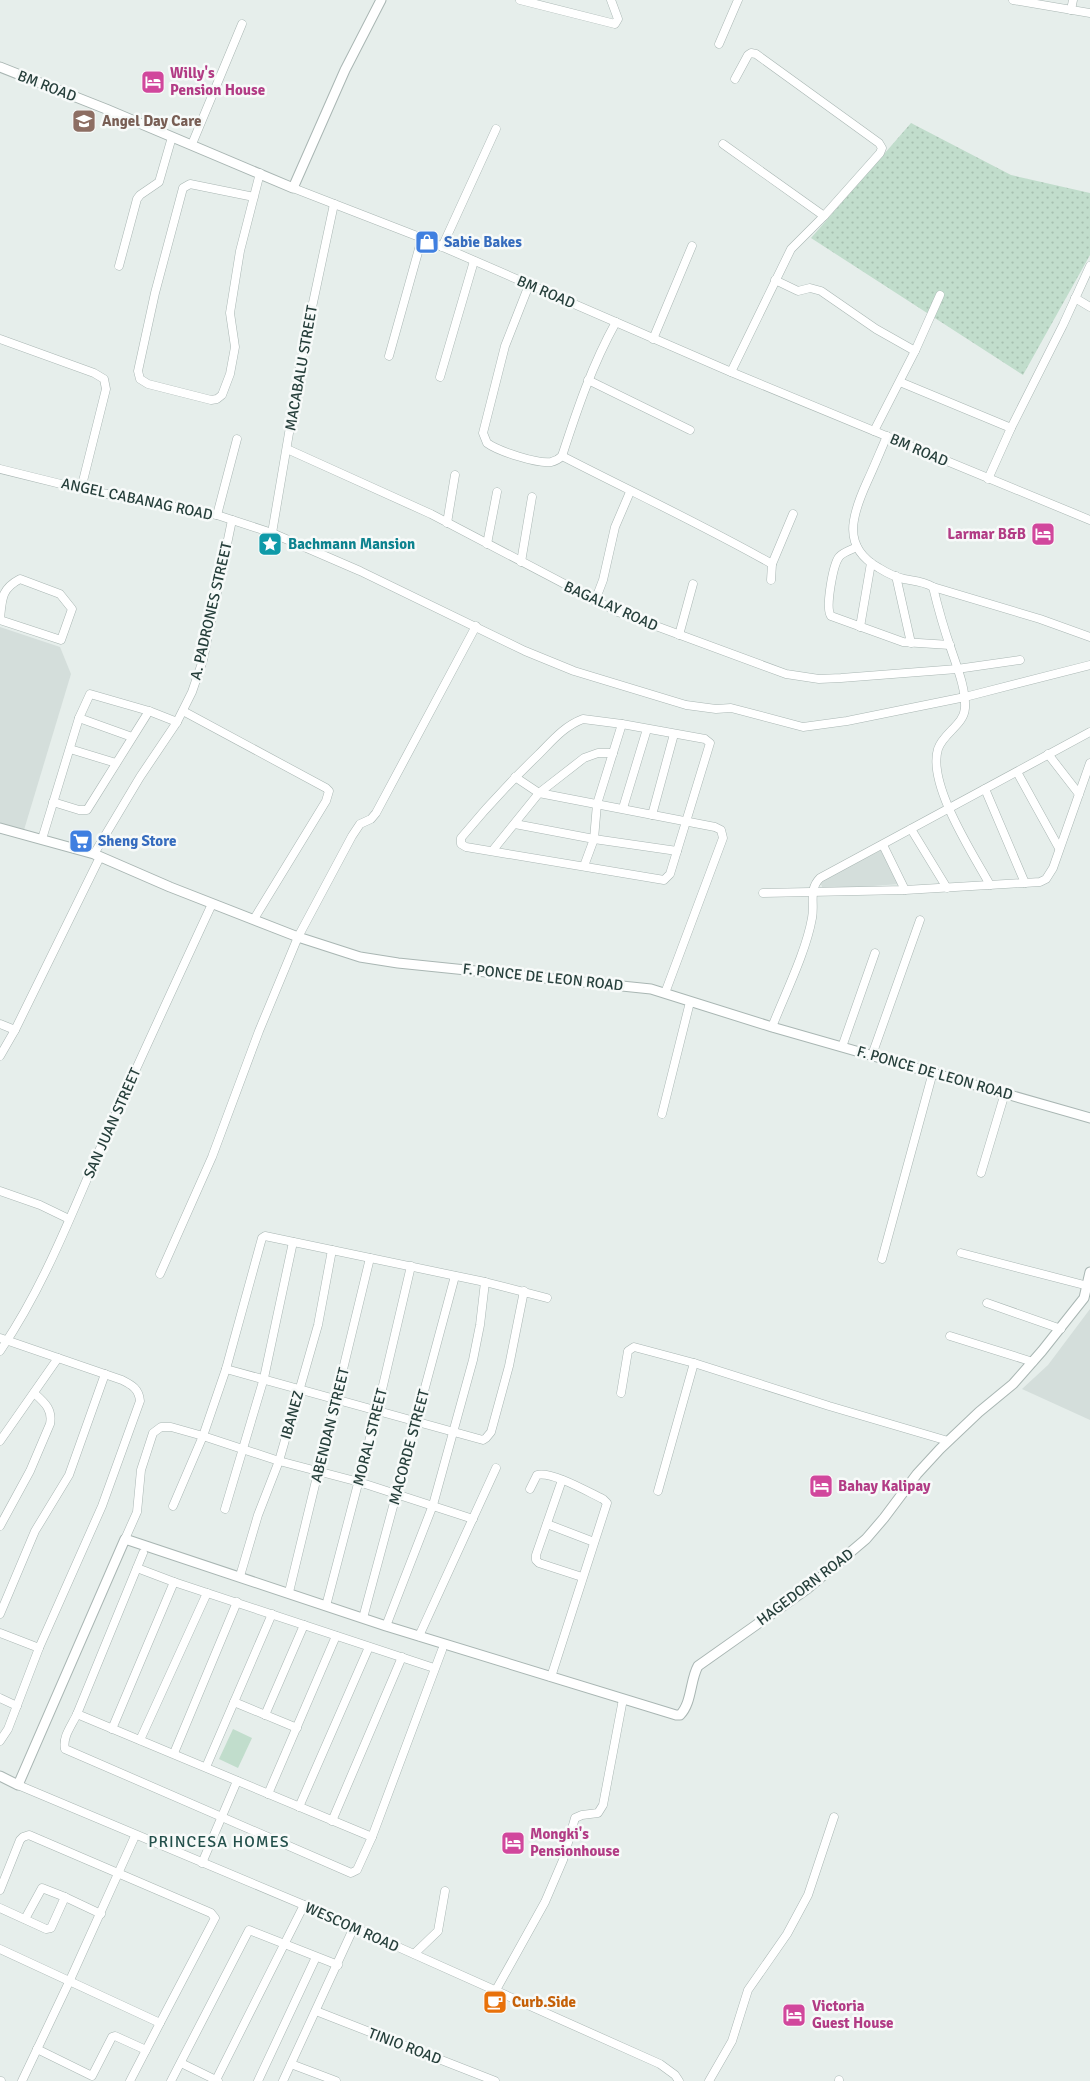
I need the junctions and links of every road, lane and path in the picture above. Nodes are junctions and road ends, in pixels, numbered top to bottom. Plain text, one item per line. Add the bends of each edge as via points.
1 (381, 0) edge
2 (520, 0) edge
3 (611, 0) edge
4 (738, 0) edge
5 (1013, 0) edge
6 (1073, 0) edge
7 (1071, 10) junction
8 (1090, 13) edge
9 (242, 24) dead end
10 (719, 44) dead end
11 (0, 67) edge
12 (735, 79) dead end
13 (496, 129) dead end
14 (172, 137) junction
15 (192, 144) junction
16 (723, 144) dead end
17 (260, 174) junction
18 (294, 188) junction
19 (254, 197) junction
20 (334, 204) junction
21 (824, 216) junction
22 (422, 238) junction
23 (692, 246) dead end
24 (442, 247) junction
25 (474, 261) junction
26 (119, 266) dead end
27 (1090, 266) edge
28 (775, 280) junction
29 (529, 285) junction
30 (940, 295) dead end
31 (1075, 298) junction
32 (1090, 307) edge
33 (616, 322) junction
34 (0, 339) edge
35 (653, 339) junction
36 (915, 351) junction
37 (389, 356) dead end
38 (731, 372) junction
39 (440, 377) dead end
40 (588, 380) junction
41 (900, 382) junction
42 (1011, 428) junction
43 (690, 430) dead end
44 (874, 431) junction
45 (887, 436) junction
46 (237, 439) dead end
47 (287, 449) junction
48 (562, 456) junction
49 (0, 469) edge
50 (455, 475) dead end
51 (988, 479) junction
52 (81, 488) junction
53 (497, 492) dead end
54 (630, 492) junction
55 (532, 497) dead end
56 (794, 514) dead end
57 (217, 515) junction
58 (232, 520) junction
59 (1090, 520) edge
60 (447, 523) junction
61 (272, 533) junction
62 (487, 544) junction
63 (857, 547) junction
64 (521, 562) junction
65 (871, 563) junction
66 (772, 564) junction
67 (896, 576) junction
68 (771, 580) dead end
69 (693, 584) dead end
70 (933, 587) junction
71 (595, 601) junction
72 (0, 620) edge
73 (476, 626) junction
74 (860, 627) junction
75 (680, 635) junction
76 (1090, 637) edge
77 (911, 644) junction
78 (950, 645) junction
79 (1020, 660) dead end
80 (1090, 665) edge
81 (957, 669) junction
82 (964, 697) junction
83 (148, 711) junction
84 (183, 711) junction
85 (79, 718) junction
86 (177, 722) junction
87 (622, 724) junction
88 (647, 729) junction
89 (1090, 732) edge
90 (674, 734) junction
91 (132, 737) junction
92 (70, 749) junction
93 (613, 753) junction
94 (1048, 754) junction
95 (116, 763) junction
96 (1090, 763) edge
97 (1017, 772) junction
98 (515, 777) junction
99 (985, 789) junction
100 (539, 792) junction
101 (1079, 794) junction
102 (53, 802) junction
103 (597, 804) junction
104 (623, 808) junction
105 (948, 808) junction
106 (652, 815) junction
107 (687, 821) junction
108 (515, 824) junction
109 (0, 828) edge
110 (911, 829) junction
111 (42, 839) junction
112 (594, 839) junction
113 (883, 844) junction
114 (1059, 848) junction
115 (493, 850) junction
116 (677, 851) junction
117 (97, 855) junction
118 (584, 866) junction
119 (1025, 883) junction
120 (990, 885) junction
121 (947, 888) junction
122 (904, 890) junction
123 (812, 891) junction
124 (763, 893) dead end
125 (212, 904) junction
126 (254, 918) junction
127 (920, 920) dead end
128 (298, 937) junction
129 (875, 953) dead end
130 (665, 993) junction
131 (690, 1002) junction
132 (0, 1024) edge
133 (772, 1027) junction
134 (16, 1030) junction
135 (842, 1047) junction
136 (872, 1055) junction
137 (0, 1056) edge
138 (933, 1072) junction
139 (1005, 1093) junction
140 (662, 1114) dead end
141 (1090, 1118) edge
142 (981, 1173) dead end
143 (0, 1191) edge
144 (69, 1219) junction
145 (293, 1242) junction
146 (332, 1250) junction
147 (961, 1253) dead end
148 (370, 1258) junction
149 (882, 1259) dead end
150 (410, 1266) junction
151 (1090, 1272) edge
152 (160, 1274) dead end
153 (455, 1276) junction
154 (485, 1282) junction
155 (1088, 1286) junction
156 (524, 1291) junction
157 (547, 1298) dead end
158 (987, 1304) dead end
159 (1060, 1329) junction
160 (950, 1336) dead end
161 (4, 1339) edge
162 (0, 1351) edge
163 (58, 1358) junction
164 (1033, 1362) junction
165 (694, 1363) junction
166 (226, 1369) junction
167 (105, 1374) junction
168 (264, 1378) junction
169 (299, 1389) junction
170 (34, 1393) junction
171 (621, 1393) dead end
172 (337, 1399) junction
173 (377, 1411) junction
174 (416, 1422) junction
175 (452, 1432) junction
176 (203, 1436) junction
177 (0, 1441) edge
178 (948, 1442) junction
179 (242, 1449) junction
180 (279, 1461) junction
181 (496, 1468) dead end
182 (319, 1472) junction
183 (562, 1480) junction
184 (359, 1482) junction
185 (530, 1489) dead end
186 (658, 1490) dead end
187 (397, 1495) junction
188 (433, 1505) junction
189 (174, 1506) dead end
190 (225, 1509) dead end
191 (473, 1519) junction
192 (546, 1524) junction
193 (0, 1526) edge
194 (124, 1539) junction
195 (594, 1542) junction
196 (143, 1553) dead end
197 (137, 1568) junction
198 (240, 1576) junction
199 (582, 1577) junction
200 (174, 1582) junction
201 (289, 1592) junction
202 (207, 1593) junction
203 (237, 1602) junction
204 (326, 1606) junction
205 (0, 1614) edge
206 (272, 1614) junction
207 (363, 1618) junction
208 (304, 1625) junction
209 (386, 1626) junction
210 (0, 1633) edge
211 (336, 1636) junction
212 (418, 1636) junction
213 (369, 1647) junction
214 (40, 1648) junction
215 (442, 1650) dead end
216 (402, 1657) junction
217 (434, 1668) junction
218 (550, 1678) junction
219 (0, 1698) edge
220 (624, 1699) junction
221 (234, 1702) junction
222 (18, 1706) junction
223 (77, 1714) junction
224 (265, 1715) junction
225 (297, 1728) junction
226 (112, 1729) junction
227 (140, 1740) junction
228 (0, 1741) edge
229 (174, 1753) junction
230 (206, 1767) junction
231 (0, 1776) edge
232 (237, 1781) junction
233 (18, 1786) junction
234 (268, 1794) junction
235 (300, 1807) junction
236 (834, 1817) dead end
237 (221, 1818) junction
238 (332, 1821) junction
239 (135, 1836) junction
240 (372, 1837) junction
241 (202, 1863) junction
242 (120, 1873) junction
243 (0, 1890) edge
244 (445, 1891) dead end
245 (65, 1897) junction
246 (304, 1905) junction
247 (0, 1908) edge
248 (101, 1914) junction
249 (25, 1919) junction
250 (354, 1928) junction
251 (282, 1944) junction
252 (0, 1949) edge
253 (414, 1954) junction
254 (316, 1957) junction
255 (338, 1965) junction
256 (70, 1980) junction
257 (496, 1990) junction
258 (316, 2011) junction
259 (160, 2023) junction
260 (37, 2049) junction
261 (146, 2050) junction
262 (181, 2062) junction
263 (291, 2064) junction
264 (22, 2081) edge
265 (130, 2081) edge
266 (171, 2081) edge
267 (217, 2081) edge
268 (258, 2081) edge
269 (283, 2081) edge
270 (336, 2081) edge
271 (494, 2081) edge
272 (679, 2081) edge
273 (709, 2081) edge

1 - 18 street via 345,70
2 - 3 street via 615,24 618,19
4 - 10 street
5 - 7 street
6 - 7 street
7 - 8 street
9 - 15 street
11 - 14 street, BM ROAD
12 - 21 street via 748,55 756,54 881,145 880,153
13 - 24 street
14 - 15 street, BM ROAD
14 - 26 street via 159,182 137,199
15 - 17 street, BM ROAD
16 - 21 street
17 - 18 street, BM ROAD
17 - 19 street
18 - 20 street, BM ROAD
19 - 19 street via 190,184 183,188 138,371 140,379 148,384 212,400 222,394 235,347 230,313 240,251
20 - 22 street, BM ROAD
20 - 47 street, MACABALU STREET via 304,345
21 - 28 street via 791,249
22 - 24 street, BM ROAD
22 - 37 street
23 - 35 street
24 - 25 street, BM ROAD
25 - 29 street, BM ROAD
25 - 39 street
27 - 31 street
28 - 36 street via 798,291 810,288 822,291 876,329
28 - 38 street
29 - 33 street, BM ROAD
29 - 48 street via 505,346 482,433 491,446 540,461 551,462
30 - 36 street
31 - 32 street
31 - 42 street
33 - 35 street, BM ROAD
33 - 40 street
34 - 52 street via 104,379 106,389
35 - 38 street, BM ROAD
36 - 41 street
38 - 44 street, BM ROAD
40 - 43 street
40 - 48 street
41 - 42 street
41 - 44 street
42 - 51 street
44 - 45 street, BM ROAD
45 - 51 street, BM ROAD
45 - 63 street via 854,512
46 - 57 street
47 - 60 street, BAGALAY ROAD
47 - 61 street, MACABALU STREET
48 - 54 street
49 - 52 street, ANGEL CABANAG ROAD
50 - 60 street
51 - 59 street, BM ROAD
52 - 57 street, ANGEL CABANAG ROAD
53 - 62 street
54 - 66 street via 699,524
54 - 71 street via 615,527
55 - 64 street
56 - 66 street
57 - 58 street, ANGEL CABANAG ROAD
58 - 61 street, ANGEL CABANAG ROAD
58 - 84 street, A. PADRONES STREET via 203,660
60 - 62 street, BAGALAY ROAD
61 - 73 street, ANGEL CABANAG ROAD
62 - 64 street, BAGALAY ROAD
63 - 65 street
63 - 74 street via 837,561 828,607 831,616
64 - 71 street, BAGALAY ROAD
65 - 67 street
65 - 74 street
66 - 68 street
67 - 70 street
67 - 77 street
69 - 75 street
70 - 76 street
70 - 78 street
71 - 75 street, BAGALAY ROAD
72 - 72 street via 2,600 8,585 20,579 60,594 72,609 61,640
73 - 82 street, ANGEL CABANAG ROAD via 525,651 610,683 686,705 731,708 803,727
73 - 128 street via 376,813 360,824 352,836
74 - 77 street
75 - 81 street, BAGALAY ROAD via 802,678
77 - 78 street
78 - 81 street
79 - 81 street, BAGALAY ROAD
80 - 82 street, ANGEL CABANAG ROAD
81 - 82 street
82 - 105 street via 964,713 938,749 938,770
83 - 85 street via 92,693
83 - 86 street
83 - 91 street
84 - 86 street, A. PADRONES STREET
84 - 126 street via 329,791 326,801
85 - 91 street
85 - 92 street
86 - 117 street, A. PADRONES STREET via 140,777
87 - 88 street
87 - 93 street
87 - 98 street via 590,720 575,722
88 - 90 street
88 - 104 street
89 - 94 street
90 - 106 street
90 - 107 street via 710,743
91 - 95 street
92 - 95 street
92 - 102 street
93 - 100 street via 592,754 584,758
93 - 103 street
94 - 97 street
94 - 101 street
95 - 102 street via 87,810
96 - 101 street
97 - 99 street
97 - 114 street
98 - 100 street
98 - 115 street via 461,838 462,846
99 - 105 street
99 - 119 street
100 - 103 street
100 - 108 street
101 - 114 street
102 - 111 street
103 - 104 street
103 - 112 street
104 - 106 street
105 - 110 street
105 - 120 street
106 - 107 street
107 - 116 street
107 - 130 street via 716,827 721,830 723,838
108 - 112 street
108 - 115 street
109 - 111 street, F. PONCE DE LEON ROAD
110 - 113 street
110 - 121 street
111 - 117 street, F. PONCE DE LEON ROAD
112 - 116 street
112 - 118 street
113 - 122 street
113 - 123 street via 823,876
114 - 119 street via 1046,879
115 - 118 street
116 - 118 street via 670,874 664,880
117 - 125 street, F. PONCE DE LEON ROAD
117 - 134 street, A. PADRONES STREET
119 - 120 street
120 - 121 street
121 - 122 street
122 - 123 street
123 - 124 street
123 - 133 street via 812,918
125 - 126 street, F. PONCE DE LEON ROAD
125 - 144 street, SAN JUAN STREET
126 - 128 street, F. PONCE DE LEON ROAD
127 - 136 street
128 - 130 street, F. PONCE DE LEON ROAD via 374,960 638,986
128 - 152 street via 212,1157
129 - 135 street
130 - 131 street, F. PONCE DE LEON ROAD
131 - 133 street, F. PONCE DE LEON ROAD
131 - 140 street
132 - 134 street
133 - 135 street, F. PONCE DE LEON ROAD
134 - 137 street, A. PADRONES STREET
135 - 136 street, F. PONCE DE LEON ROAD
136 - 138 street, F. PONCE DE LEON ROAD
138 - 139 street, F. PONCE DE LEON ROAD
138 - 149 street
139 - 141 street, F. PONCE DE LEON ROAD
139 - 142 street
143 - 144 street
144 - 161 street, SAN JUAN STREET via 28,1305
145 - 146 street
145 - 166 street via 265,1236 260,1240
145 - 168 street
146 - 148 street
146 - 169 street, IBANEZ via 318,1325
147 - 155 street
148 - 150 street
148 - 172 street, ABENDAN STREET
150 - 153 street
150 - 173 street, MORAL STREET
151 - 155 street, HAGEDORN ROAD
153 - 154 street
153 - 174 street, MACORDE STREET
154 - 156 street
154 - 175 street via 473,1360
155 - 159 street, HAGEDORN ROAD via 1084,1298
156 - 157 street
156 - 175 street via 509,1366 489,1435 483,1440
158 - 159 street
159 - 164 street, HAGEDORN ROAD
160 - 164 street
161 - 162 street, SAN JUAN STREET
161 - 163 street
163 - 167 street
163 - 170 street
164 - 178 street, HAGEDORN ROAD
165 - 171 street via 632,1348 628,1351
165 - 178 street
165 - 186 street
166 - 168 street
166 - 176 street
167 - 205 street via 69,1475 36,1531
167 - 214 street via 134,1386 140,1394 140,1401 102,1506
168 - 169 street
168 - 179 street
169 - 172 street
169 - 180 street, IBANEZ
170 - 177 street
170 - 193 street via 48,1408 50,1424 30,1471
172 - 173 street
172 - 182 street, ABENDAN STREET
173 - 174 street
173 - 184 street, MORAL STREET
174 - 175 street
174 - 187 street, MACORDE STREET
175 - 188 street
176 - 179 street
176 - 189 street
176 - 194 street via 171,1427 161,1427 153,1433 141,1470 137,1512
178 - 220 street, HAGEDORN ROAD via 855,1549 807,1589 698,1666 683,1711 676,1716
179 - 180 street
179 - 190 street
180 - 182 street
180 - 198 street, IBANEZ via 260,1509
181 - 191 street
182 - 184 street
182 - 201 street, ABENDAN STREET
183 - 185 street via 540,1474
183 - 192 street
183 - 195 street via 607,1502
184 - 187 street
184 - 204 street, MORAL STREET
187 - 188 street
187 - 207 street, MACORDE STREET
188 - 191 street
188 - 209 street
191 - 212 street
192 - 195 street
192 - 199 street via 536,1560
194 - 198 street
194 - 233 street
195 - 199 street
196 - 197 street
197 - 200 street
197 - 223 street
198 - 201 street
199 - 218 street
200 - 202 street
200 - 226 street
201 - 204 street
202 - 203 street
202 - 227 street
203 - 206 street
203 - 229 street
204 - 207 street
206 - 208 street
206 - 221 street
207 - 209 street
208 - 211 street
208 - 224 street
209 - 212 street
210 - 214 street
211 - 213 street
211 - 225 street
212 - 218 street
213 - 216 street
213 - 235 street
214 - 222 street
215 - 217 street
216 - 217 street
216 - 238 street
217 - 240 street
218 - 220 street
219 - 222 street
220 - 257 street via 603,1805 598,1813 575,1818 563,1860 545,1902
221 - 224 street
221 - 230 street
222 - 228 street
223 - 226 street
223 - 237 street via 64,1742 66,1750
224 - 225 street
225 - 234 street
226 - 227 street
227 - 229 street
229 - 230 street
230 - 232 street
231 - 233 street
232 - 234 street
232 - 237 street
233 - 239 street, WESCOM ROAD
234 - 235 street
235 - 238 street
236 - 273 street via 808,1895 787,1934 748,1990 732,2040
237 - 240 street via 351,1873 358,1870
237 - 241 street
238 - 240 street
239 - 241 street, WESCOM ROAD
239 - 242 street
241 - 246 street, WESCOM ROAD
242 - 243 street via 33,1836 26,1836 20,1840
242 - 248 street
242 - 259 street via 214,1916
244 - 253 street via 438,1931
245 - 248 street
245 - 249 street via 42,1888
245 - 249 street via 51,1928 46,1929
246 - 250 street, WESCOM ROAD
246 - 251 street
247 - 249 street
248 - 256 street
250 - 253 street, WESCOM ROAD
250 - 255 street
251 - 254 street
251 - 262 street via 249,1930
251 - 267 street
252 - 256 street
253 - 257 street, WESCOM ROAD
254 - 255 street
254 - 268 street
255 - 258 street
256 - 259 street
256 - 260 street
257 - 272 street, WESCOM ROAD via 660,2064 675,2074
258 - 263 street
258 - 271 street, TINIO ROAD
259 - 261 street
260 - 261 street via 92,2076 115,2036
260 - 264 street
261 - 265 street
262 - 266 street
262 - 267 street
263 - 269 street
263 - 270 street

